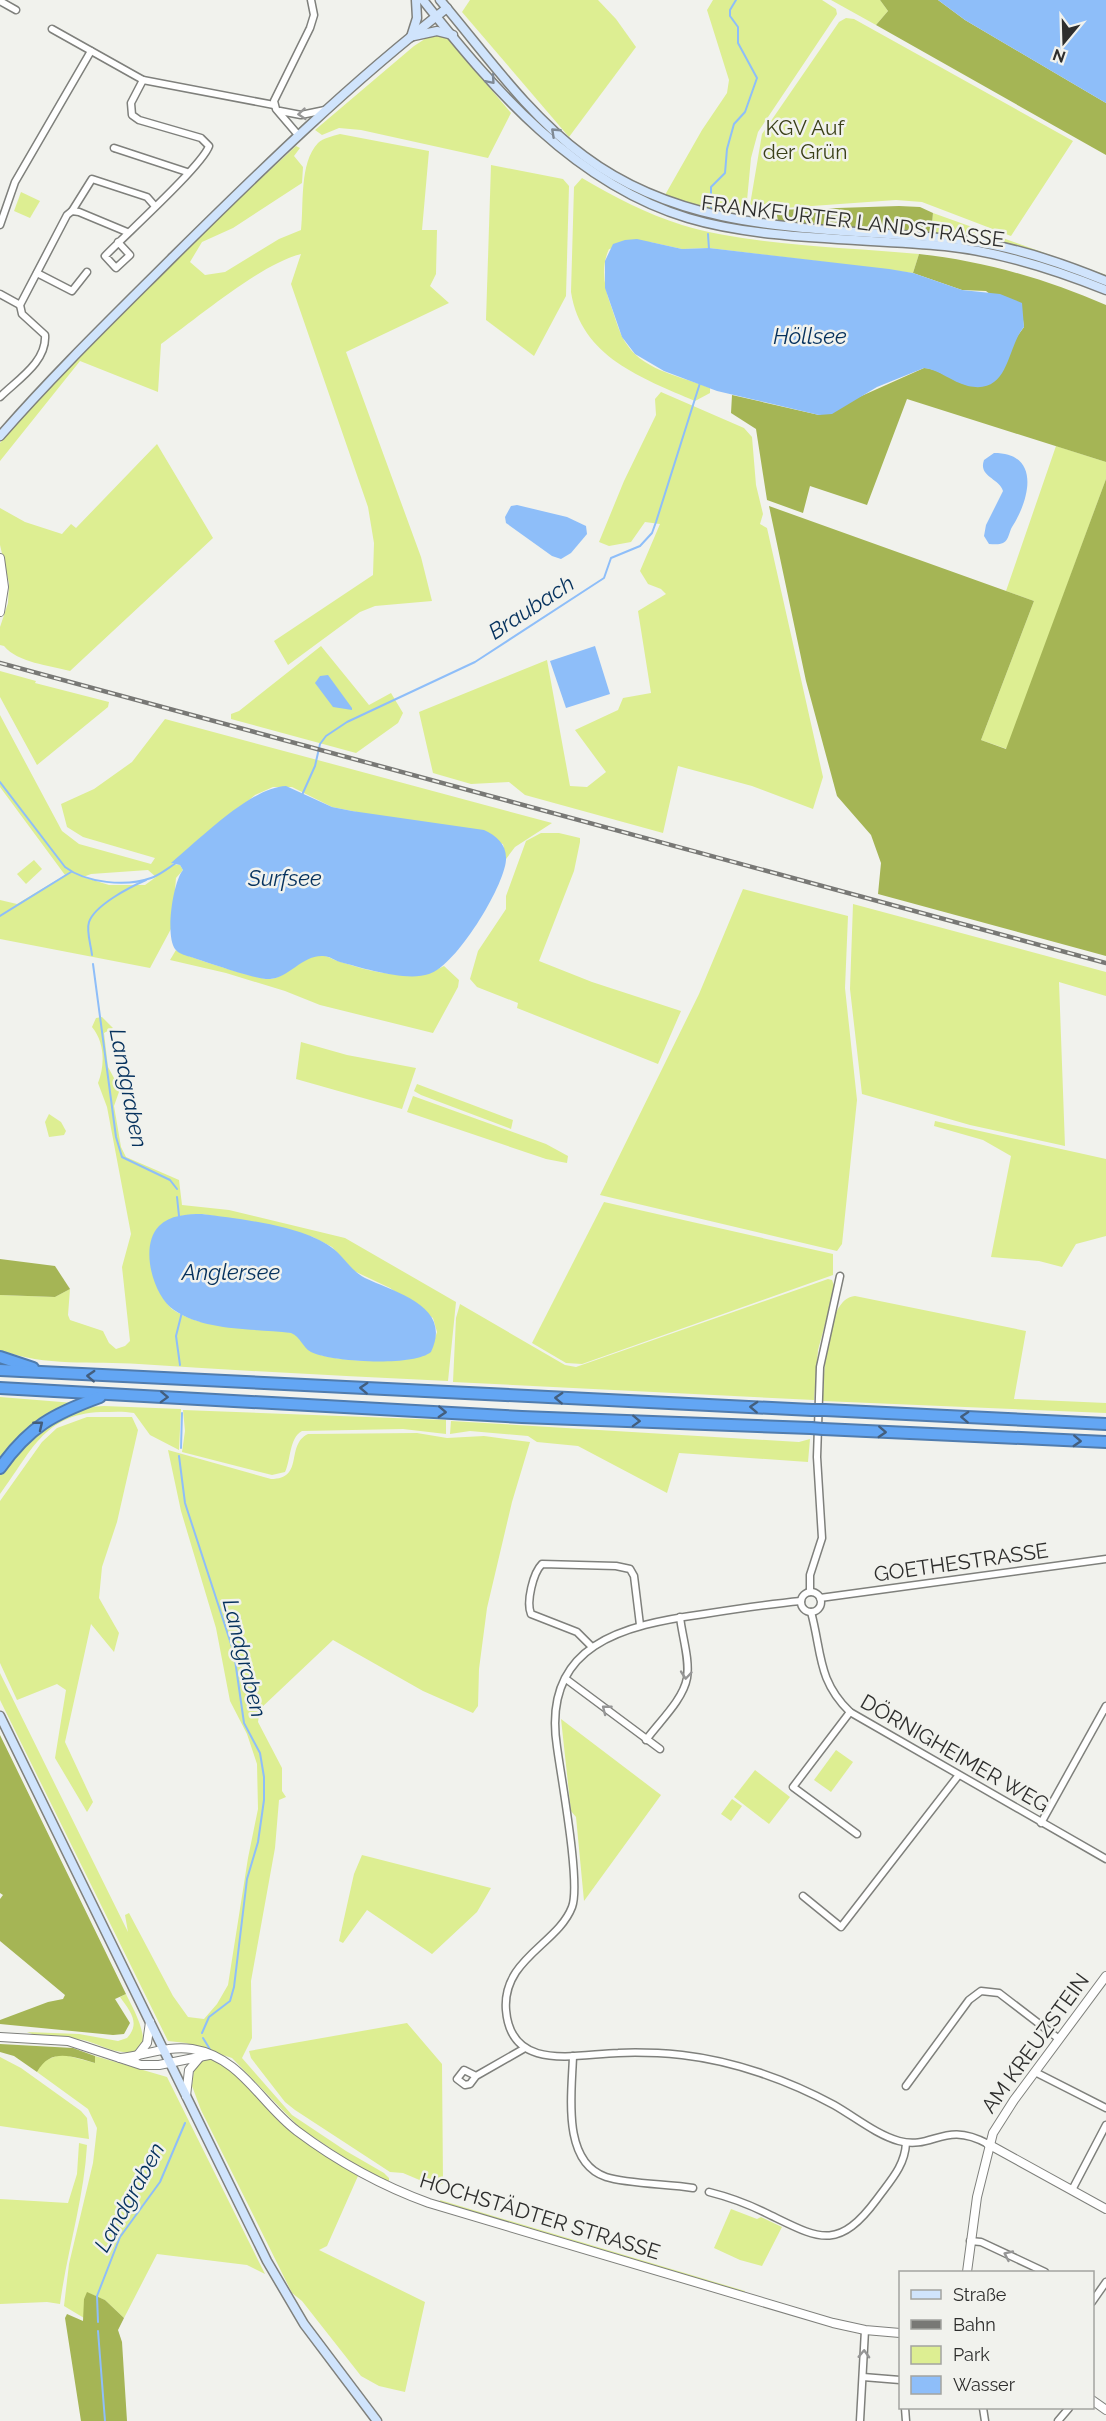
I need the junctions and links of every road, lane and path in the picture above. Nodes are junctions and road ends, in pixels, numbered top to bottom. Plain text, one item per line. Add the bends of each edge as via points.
1 (311, 0) edge
2 (416, 0) edge
3 (423, 0) edge
4 (440, 0) edge
5 (0, 1) edge
6 (447, 8) junction
7 (16, 10) dead end
8 (437, 16) junction
9 (52, 29) dead end
10 (453, 35) junction
11 (411, 37) junction
12 (92, 51) junction
13 (143, 80) junction
14 (275, 107) junction
15 (329, 109) junction
16 (299, 136) junction
17 (114, 148) dead end
18 (187, 172) junction
19 (154, 205) junction
20 (72, 211) junction
21 (0, 225) edge
22 (127, 232) junction
23 (118, 242) dead end
24 (87, 272) dead end
25 (37, 273) junction
26 (1106, 281) edge
27 (1106, 290) edge
28 (0, 294) edge
29 (20, 305) junction
30 (1, 395) edge
31 (0, 436) edge
32 (0, 558) edge
33 (0, 612) edge
34 (840, 1276) dead end
35 (0, 1357) edge
36 (0, 1370) edge
37 (50, 1374) junction
38 (0, 1388) edge
39 (105, 1395) junction
40 (1106, 1424) edge
41 (1106, 1442) edge
42 (0, 1468) edge
43 (1106, 1559) edge
44 (810, 1592) junction
45 (820, 1598) junction
46 (801, 1601) junction
47 (811, 1612) junction
48 (680, 1617) junction
49 (640, 1625) junction
50 (592, 1647) junction
51 (566, 1679) junction
52 (1106, 1706) edge
53 (850, 1712) junction
54 (0, 1716) edge
55 (646, 1740) junction
56 (660, 1749) dead end
57 (958, 1776) junction
58 (1041, 1823) junction
59 (857, 1834) dead end
60 (1106, 1859) edge
61 (803, 1896) dead end
62 (1106, 1976) edge
63 (150, 2022) junction
64 (0, 2037) edge
65 (1059, 2039) junction
66 (525, 2048) junction
67 (163, 2050) junction
68 (204, 2056) junction
69 (573, 2056) junction
70 (136, 2057) junction
71 (120, 2058) junction
72 (169, 2063) junction
73 (1035, 2072) junction
74 (476, 2076) dead end
75 (906, 2086) dead end
76 (186, 2097) junction
77 (1106, 2109) edge
78 (1106, 2125) edge
79 (906, 2143) junction
80 (988, 2144) junction
81 (693, 2188) dead end
82 (1072, 2190) junction
83 (710, 2192) dead end
84 (1106, 2208) edge
85 (970, 2241) junction
86 (967, 2271) edge
87 (1043, 2271) edge
88 (1106, 2282) edge
89 (1094, 2298) edge
90 (865, 2330) junction
91 (899, 2333) edge
92 (863, 2378) junction
93 (899, 2380) edge
94 (1068, 2409) edge
95 (377, 2421) edge
96 (860, 2421) edge
97 (1058, 2421) edge

1 - 14 street via 313,22 275,96
2 - 11 main road via 417,18
3 - 8 main road, FRANKFURTER LANDSTRASSE
4 - 6 main road, FRANKFURTER LANDSTRASSE
5 - 7 street
6 - 8 main road
26 -> 6 main road, FRANKFURTER LANDSTRASSE via 1058,263 970,241 747,222 666,201 601,168 559,136
8 - 10 main road, FRANKFURTER LANDSTRASSE
8 - 11 main road
9 - 12 street
10 - 11 main road via 437,31
10 -> 27 main road, FRANKFURTER LANDSTRASSE via 518,110 561,149 612,184 668,212 747,231 982,252
11 - 15 main road
12 - 13 street
12 - 21 street via 15,182
13 - 14 street
13 - 18 street via 131,103 132,115 209,143 206,153
15 -> 14 street via 301,115
14 - 16 street
15 - 16 main road
16 - 31 main road via 48,381
17 - 18 street
18 - 19 street
19 - 20 street via 147,197 92,179
19 - 22 street
20 - 22 street
20 - 25 street
22 - 23 street
24 - 25 street via 72,291
25 - 29 street
28 - 29 street
29 - 30 street via 22,314 45,335 45,344 36,363
32 - 33 street via 4,587
34 - 44 street via 820,1367 817,1457 822,1538 810,1575
35 - 37 highway
36 - 37 highway
40 -> 37 highway, bridge
38 - 39 highway
39 -> 41 highway, bridge
42 -> 39 highway via 21,1441 46,1419
43 - 45 street, GOETHESTRASSE
44 - 45 street
44 - 46 street
45 - 47 street via 819,1608
46 - 47 street via 804,1610
46 - 48 street
47 - 53 street, DÖRNIGHEIMER WEG via 822,1670 832,1691
48 - 49 street
48 -> 55 street via 687,1681
49 - 50 street via 614,1633
49 - 50 street via 630,1569 542,1564 536,1572 529,1604 531,1614 578,1632
50 - 51 street via 575,1663
55 -> 51 street
51 - 66 street via 554,1725 575,1894 567,1916 530,1953 509,1987 506,2014
52 - 58 street
53 - 57 street, DÖRNIGHEIMER WEG
53 - 59 street via 793,1787
54 - 63 main road
55 - 56 street
57 - 58 street, DÖRNIGHEIMER WEG
57 - 61 street via 842,1927
58 - 60 street, DÖRNIGHEIMER WEG
62 - 65 street, AM KREUZSTEIN
63 - 67 main road
63 - 70 street via 147,2043
64 - 71 street via 68,2042
65 - 73 street, AM KREUZSTEIN
65 - 75 street via 999,1994 981,1991 969,2000
66 - 69 street via 549,2056
66 - 74 street
67 - 68 street, HOCHSTÄDTER STRASSE via 190,2049
67 - 70 street, HOCHSTÄDTER STRASSE
67 - 72 main road
68 - 72 street
68 - 76 street via 189,2070
68 - 90 street, HOCHSTÄDTER STRASSE via 234,2066 281,2118 321,2148 405,2194
69 - 79 street via 652,2053 721,2062 800,2088
69 - 81 street via 573,2129 591,2168 612,2178
70 - 71 street, HOCHSTÄDTER STRASSE
71 - 72 street via 141,2065
72 - 76 main road
73 - 77 street
73 - 80 street, AM KREUZSTEIN via 1002,2117
76 - 95 main road via 283,2291 336,2371
78 - 82 street
79 - 80 street via 958,2133
79 - 83 street via 901,2166 867,2212 839,2234 808,2234 755,2207
80 - 82 street
80 - 85 street, AM KREUZSTEIN
82 - 84 street
85 - 86 street, AM KREUZSTEIN
87 -> 85 street via 981,2242
88 - 89 street
90 - 91 street, HOCHSTÄDTER STRASSE
92 -> 90 street
92 - 93 street
92 - 96 street
94 - 97 street

